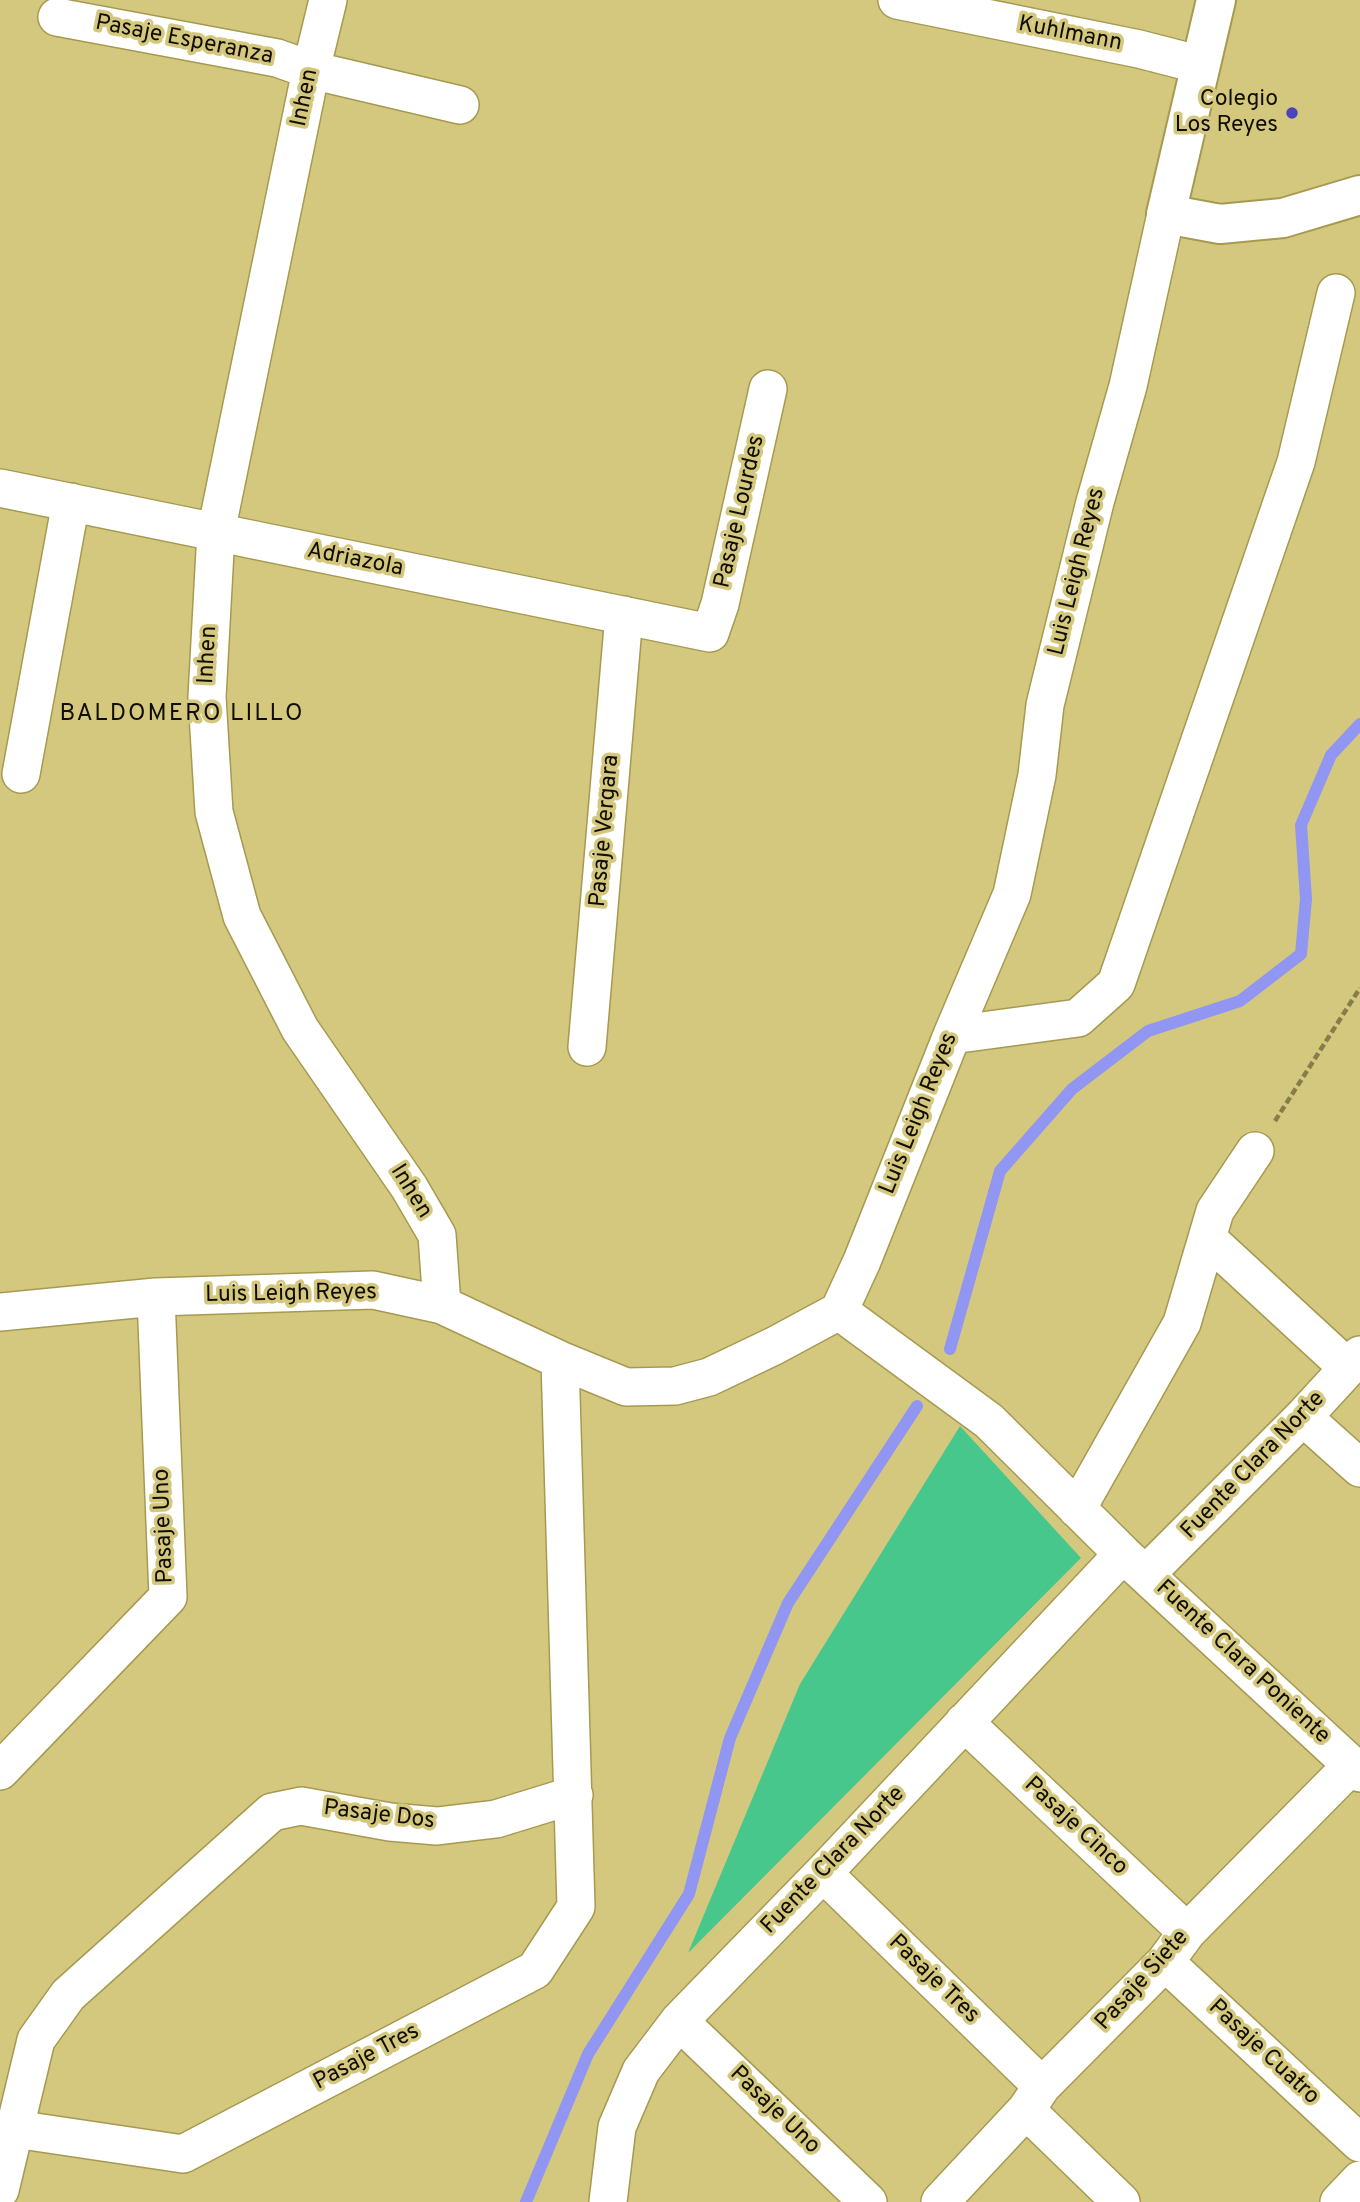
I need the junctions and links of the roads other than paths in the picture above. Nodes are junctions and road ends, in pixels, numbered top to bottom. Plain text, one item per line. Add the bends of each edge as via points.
1 (328, 0) edge
2 (897, 0) edge
3 (1216, 0) edge
4 (57, 17) dead end
5 (1201, 65) junction
6 (311, 70) junction
7 (460, 104) dead end
8 (1360, 195) edge
9 (1167, 214) junction
10 (1336, 293) dead end
11 (768, 389) dead end
12 (0, 488) edge
13 (71, 502) junction
14 (216, 532) junction
15 (624, 615) junction
16 (710, 633) joint
17 (21, 774) dead end
18 (951, 1035) junction
19 (587, 1047) dead end
20 (1255, 1151) road end
21 (1207, 1238) junction
22 (156, 1297) junction
23 (442, 1305) junction
24 (839, 1311) junction
25 (0, 1312) edge
26 (561, 1360) junction
27 (1354, 1362) edge
28 (1303, 1417) junction
29 (1360, 1468) edge
30 (1077, 1508) junction
31 (1135, 1564) junction
32 (964, 1722) junction
33 (1356, 1769) edge
34 (0, 1772) edge
35 (574, 1795) junction
36 (823, 1873) junction
37 (1186, 1932) junction
38 (1165, 1962) junction
39 (679, 2021) junction
40 (1034, 2098) junction
41 (15, 2129) junction
42 (1360, 2143) edge
43 (1360, 2180) edge
44 (0, 2190) edge
45 (608, 2202) edge
46 (868, 2202) edge
47 (940, 2202) edge
48 (1121, 2202) edge
49 (1339, 2202) edge

1 - 6 street, Inhen
2 - 5 street, Kuhlmann
3 - 5 street, Luis Leigh Reyes
4 - 6 street, Pasaje Esperanza via 276,58
5 - 9 street, Luis Leigh Reyes
6 - 7 street, Pasaje Esperanza
6 - 14 street, Inhen
8 - 9 street via 1283,218 1220,224
9 - 18 street, Luis Leigh Reyes via 1128,386 1045,705 1037,775 1012,894
10 - 18 street via 1296,462 1116,984 1078,1018
11 - 16 street, Pasaje Lourdes
12 - 13 street, Adriazola
13 - 14 street, Adriazola
13 - 17 street
14 - 15 street, Adriazola
14 - 23 street, Inhen via 207,697 215,811 242,916 300,1029 437,1235
15 - 16 street, Adriazola
15 - 19 street, Pasaje Vergara
18 - 24 street, Luis Leigh Reyes
20 - 21 street via 1215,1212
21 - 27 street
21 - 30 street via 1182,1323
22 - 23 street, Luis Leigh Reyes via 373,1290
22 - 25 street, Luis Leigh Reyes
22 - 34 street, Pasaje Uno via 168,1597
23 - 26 street, Luis Leigh Reyes
24 - 26 street, Luis Leigh Reyes via 709,1377 675,1386 626,1387
24 - 30 street, Fuente Clara Poniente via 989,1422
26 - 35 street
27 - 28 street, Fuente Clara Norte
28 - 29 street
28 - 31 street, Fuente Clara Norte
30 - 31 street, Fuente Clara Poniente
31 - 32 street, Fuente Clara Norte
31 - 33 street, Fuente Clara Poniente
32 - 36 street, Fuente Clara Norte
32 - 37 street, Pasaje Cinco
33 - 37 street, Pasaje Siete
35 - 41 street, Pasaje Dos via 496,1819 437,1826 301,1806 272,1812 68,1995 36,2040
35 - 41 street, Pasaje Tres via 576,1907 535,1970 183,2154
36 - 39 street, Fuente Clara Norte
36 - 40 street, Pasaje Tres
37 - 38 street, Pasaje Siete
38 - 40 street, Pasaje Siete
38 - 42 street, Pasaje Cuatro
39 - 45 street, Fuente Clara Norte via 641,2071 617,2127
39 - 46 street, Pasaje Uno
40 - 47 street, Pasaje Siete
40 - 48 street
41 - 44 street, Pasaje Dos
43 - 49 street

